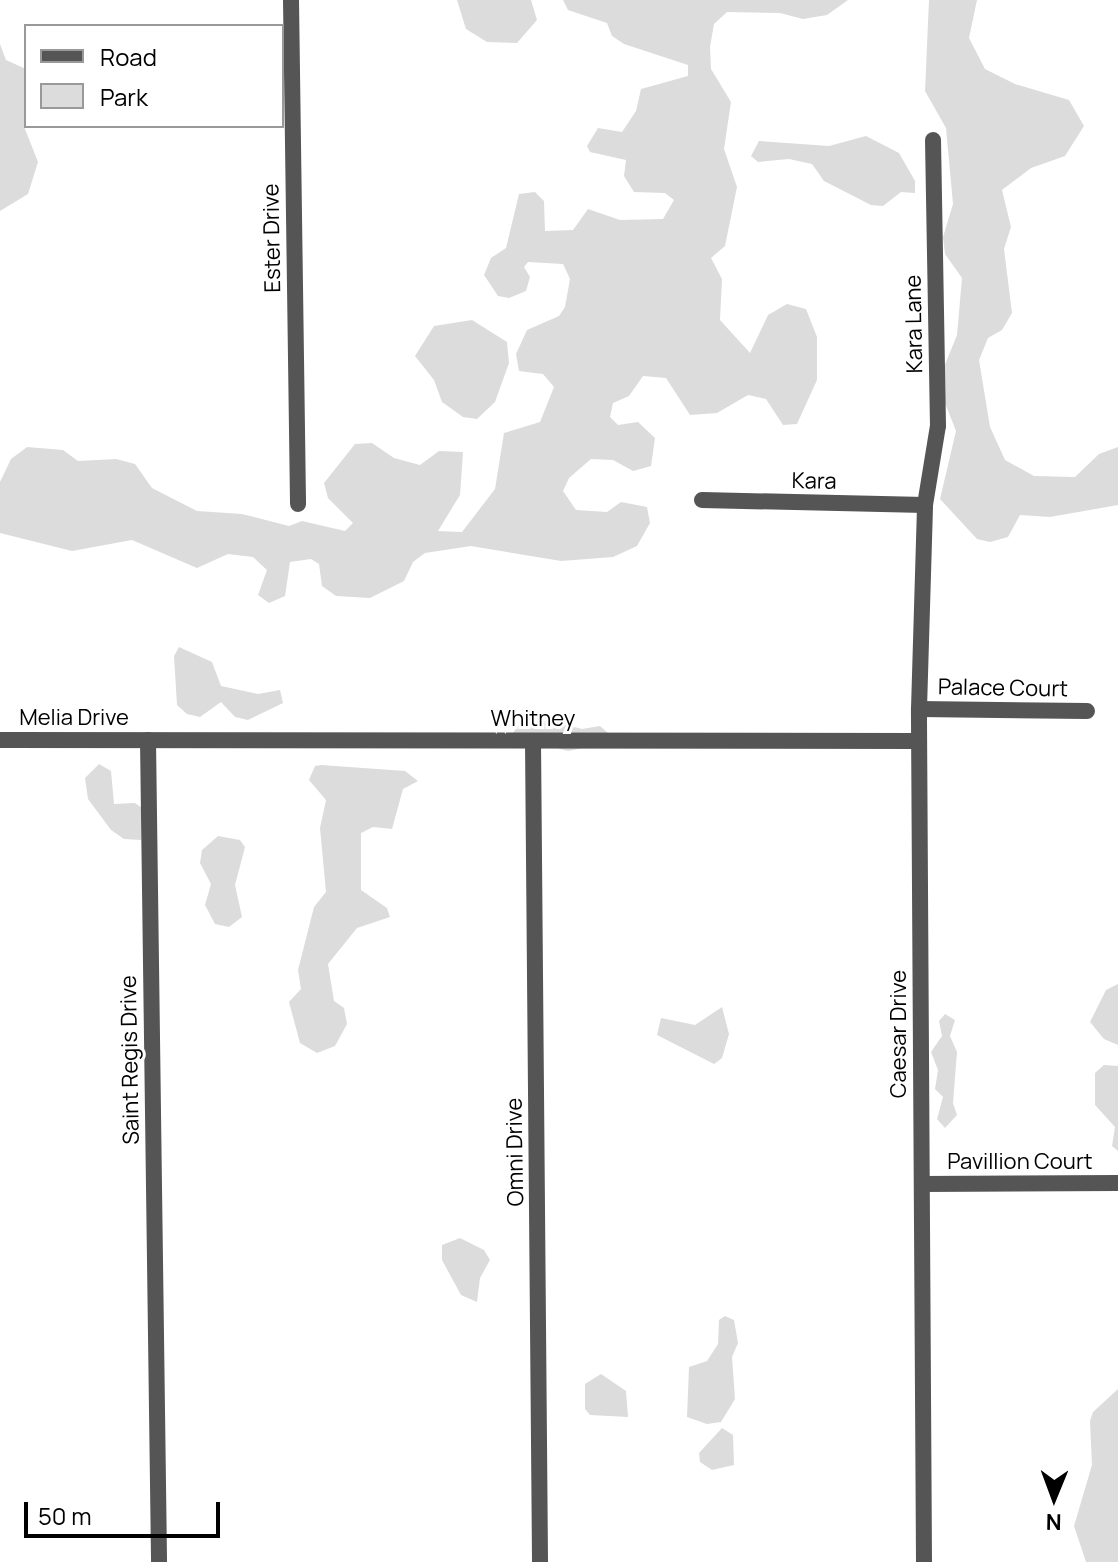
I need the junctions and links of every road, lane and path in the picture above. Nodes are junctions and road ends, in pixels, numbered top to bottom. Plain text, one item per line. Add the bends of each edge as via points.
1 (291, 0) edge
2 (933, 140) dead end
3 (702, 500) dead end
4 (298, 504) dead end
5 (925, 505) junction
6 (919, 709) junction
7 (1087, 711) dead end
8 (0, 740) edge
9 (148, 740) junction
10 (533, 741) junction
11 (919, 741) junction
12 (1118, 1183) edge
13 (922, 1184) junction
14 (159, 1562) edge
15 (540, 1562) edge
16 (924, 1562) edge

1 - 4 street, Ester Drive
2 - 5 street, Kara Lane via 938,426
3 - 5 street, Kara
5 - 6 street, Caesar Drive
6 - 7 street, Palace Court
6 - 11 street, Caesar Drive
8 - 9 street, Melia Drive
9 - 10 street, Whitney
9 - 14 street, Saint Regis Drive
10 - 11 street, Whitney
10 - 15 street, Omni Drive
11 - 13 street, Caesar Drive
12 - 13 street, Pavillion Court
13 - 16 street, Caesar Drive

